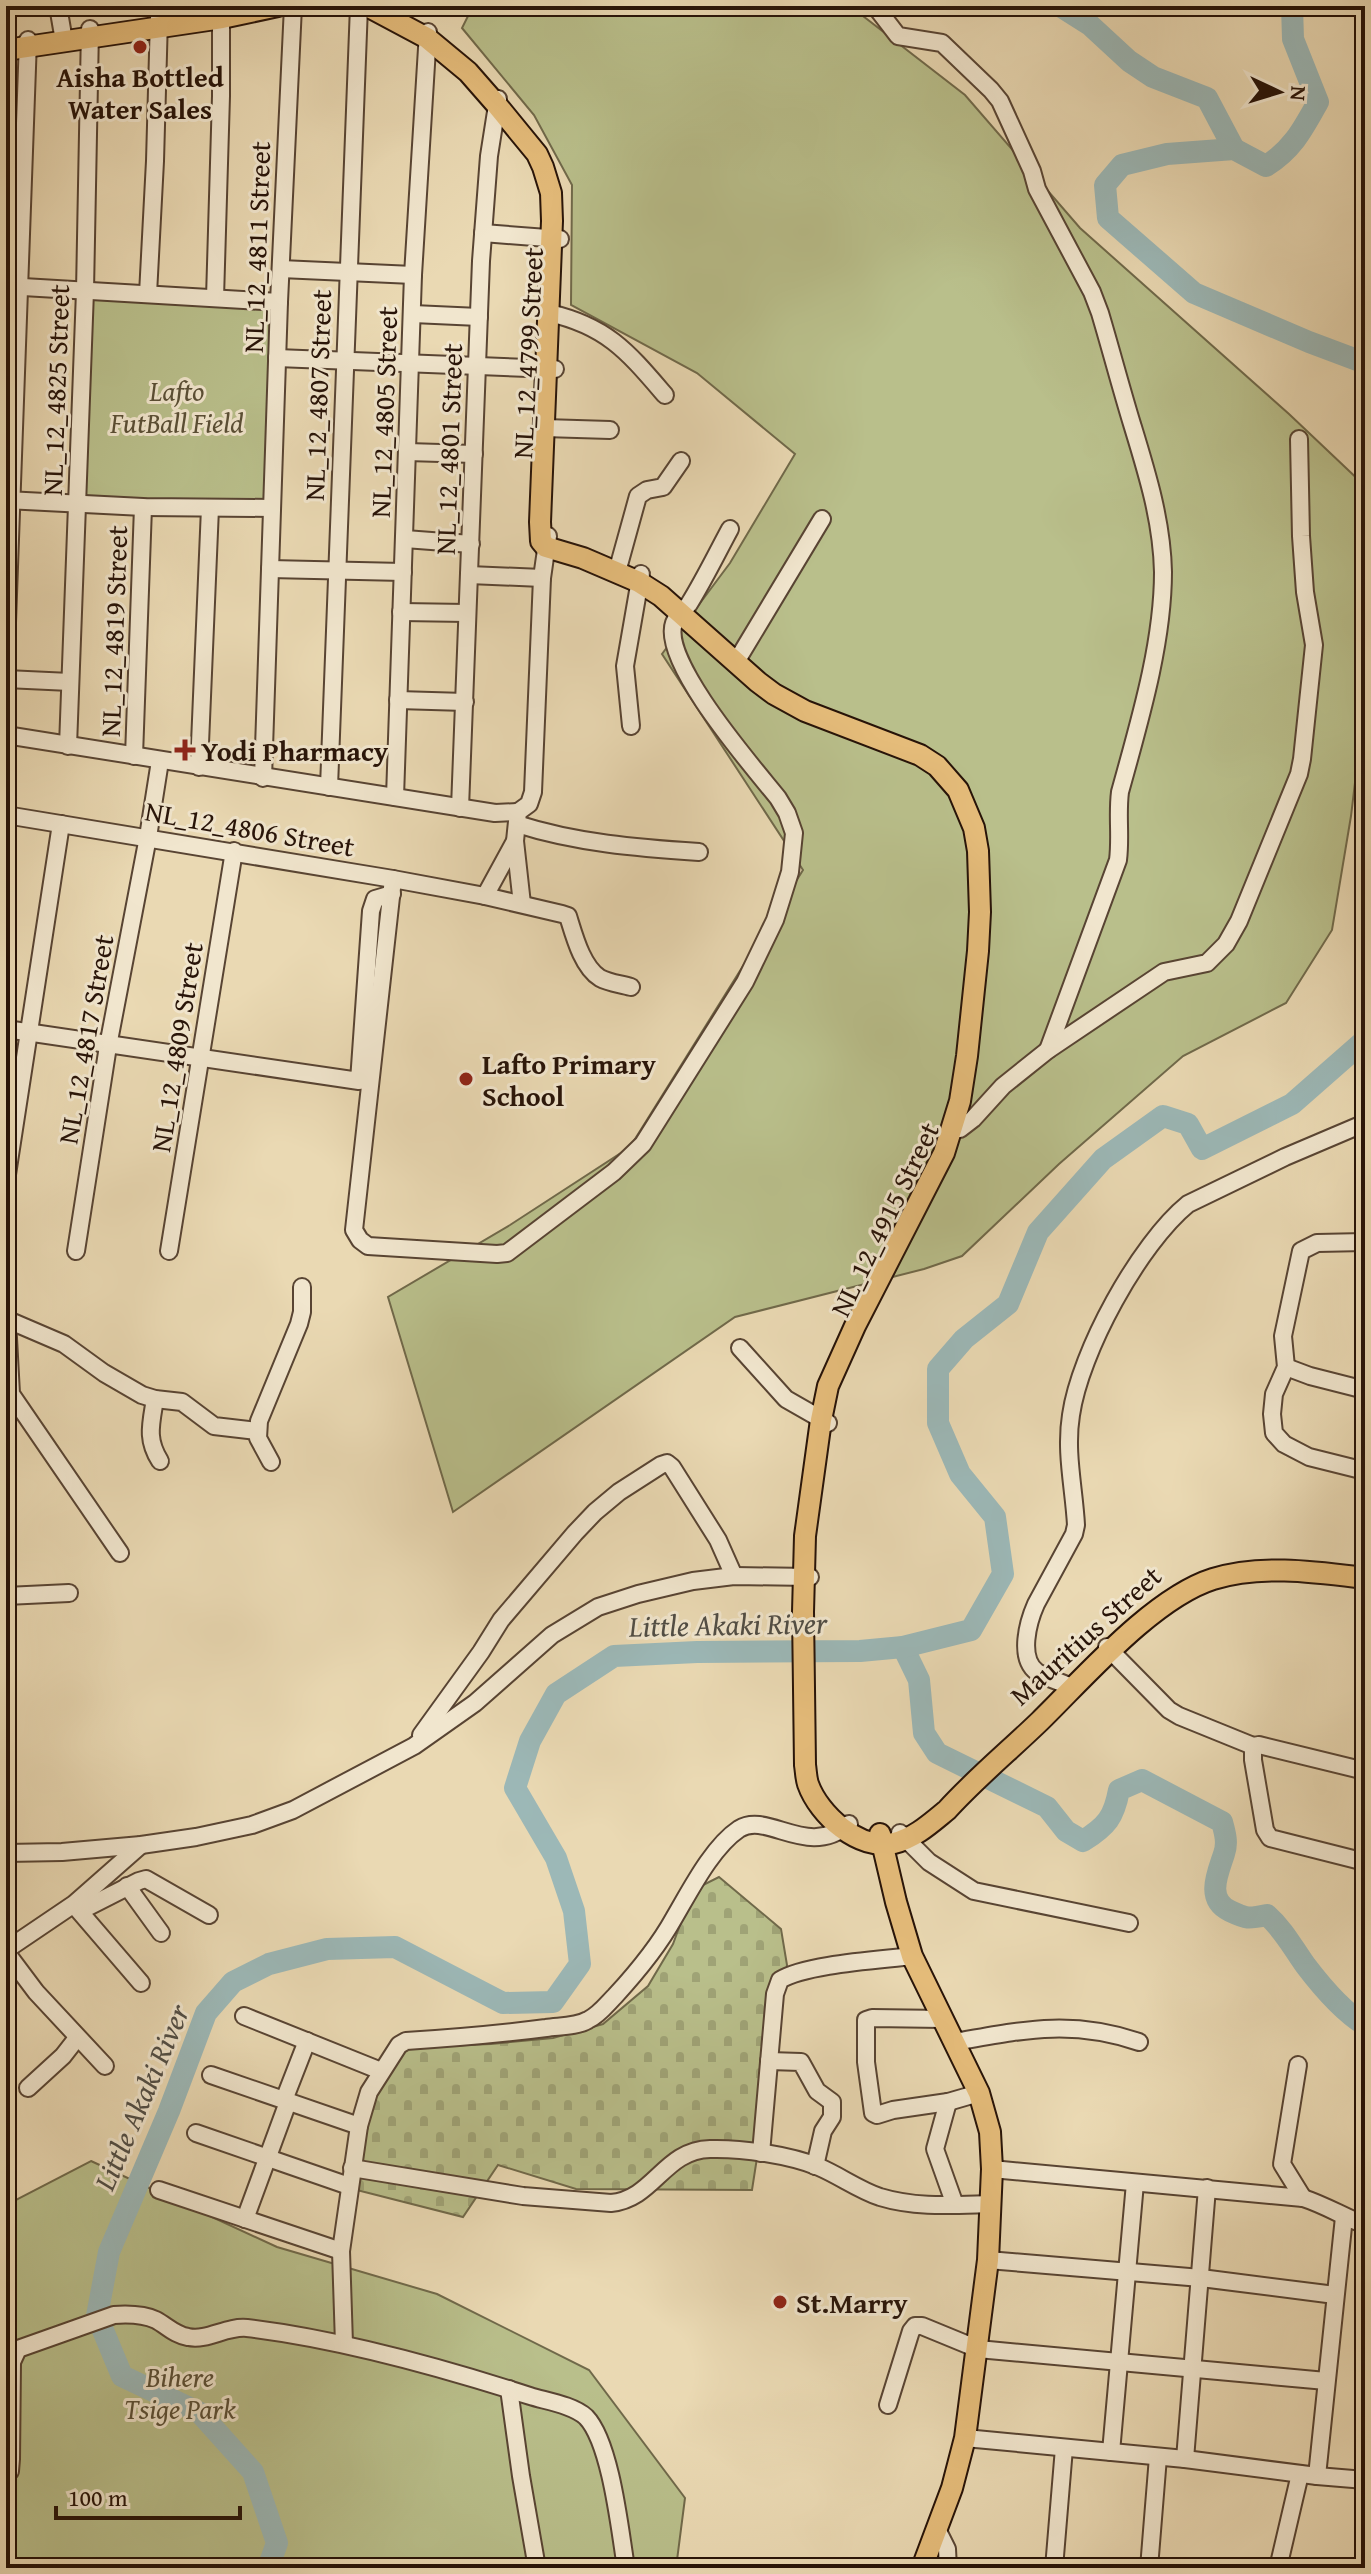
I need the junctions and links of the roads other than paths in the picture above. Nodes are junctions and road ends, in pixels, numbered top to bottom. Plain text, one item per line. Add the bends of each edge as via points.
1 (58, 6) edge
2 (247, 6) edge
3 (278, 6) edge
4 (293, 6) edge
5 (359, 6) edge
6 (367, 6) edge
7 (385, 6) edge
8 (875, 6) edge
9 (222, 12) edge
10 (159, 22) junction
11 (91, 33) junction
12 (428, 34) junction
13 (63, 37) junction
14 (6, 43) edge
15 (28, 43) junction
16 (6, 50) edge
17 (498, 99) junction
18 (483, 233) junction
19 (14, 234) edge
20 (556, 238) junction
21 (281, 269) junction
22 (347, 271) junction
23 (413, 275) junction
24 (13, 286) edge
25 (85, 291) junction
26 (148, 294) junction
27 (215, 298) junction
28 (279, 302) junction
29 (413, 314) junction
30 (553, 314) junction
31 (479, 317) junction
32 (277, 358) junction
33 (345, 360) junction
34 (411, 363) junction
35 (478, 366) junction
36 (551, 369) junction
37 (665, 395) dead end
38 (548, 428) junction
39 (610, 430) dead end
40 (1299, 439) dead end
41 (407, 452) junction
42 (474, 454) junction
43 (681, 461) dead end
44 (9, 500) edge
45 (78, 503) junction
46 (143, 507) junction
47 (210, 508) junction
48 (272, 508) junction
49 (822, 519) dead end
50 (730, 529) dead end
51 (405, 539) junction
52 (547, 540) junction
53 (471, 544) junction
54 (618, 567) junction
55 (270, 569) junction
56 (337, 571) junction
57 (403, 572) junction
58 (469, 575) junction
59 (542, 578) junction
60 (640, 578) junction
61 (684, 609) junction
62 (401, 612) junction
63 (467, 613) junction
64 (6, 650) edge
65 (739, 657) junction
66 (6, 679) edge
67 (70, 682) junction
68 (398, 700) junction
69 (465, 702) junction
70 (631, 726) dead end
71 (6, 735) edge
72 (68, 746) junction
73 (134, 756) junction
74 (160, 761) junction
75 (199, 767) junction
76 (263, 778) junction
77 (329, 787) junction
78 (395, 797) junction
79 (460, 808) junction
80 (6, 815) edge
81 (61, 824) junction
82 (517, 826) junction
83 (148, 837) junction
84 (234, 851) junction
85 (699, 852) dead end
86 (392, 886) junction
87 (485, 896) junction
88 (522, 904) junction
89 (631, 987) dead end
90 (6, 1029) edge
91 (29, 1033) junction
92 (108, 1046) junction
93 (1048, 1050) junction
94 (200, 1059) junction
95 (1365, 1123) edge
96 (960, 1129) junction
97 (6, 1181) edge
98 (1365, 1242) edge
99 (76, 1251) dead end
100 (169, 1251) dead end
101 (302, 1287) dead end
102 (6, 1301) edge
103 (8, 1320) junction
104 (740, 1348) dead end
105 (1286, 1367) junction
106 (1365, 1390) edge
107 (155, 1399) junction
108 (825, 1421) junction
109 (257, 1431) junction
110 (160, 1461) dead end
111 (271, 1462) dead end
112 (1362, 1466) edge
113 (120, 1553) dead end
114 (1365, 1570) edge
115 (734, 1576) junction
116 (807, 1577) junction
117 (1365, 1578) edge
118 (69, 1593) dead end
119 (6, 1596) edge
120 (1109, 1650) junction
121 (1070, 1686) junction
122 (414, 1746) junction
123 (1253, 1746) junction
124 (1365, 1771) edge
125 (846, 1826) junction
126 (891, 1837) junction
127 (141, 1845) junction
128 (6, 1853) edge
129 (1365, 1862) edge
130 (127, 1886) junction
131 (77, 1908) junction
132 (209, 1915) dead end
133 (1129, 1923) dead end
134 (161, 1933) dead end
135 (6, 1951) edge
136 (912, 1956) junction
137 (141, 1983) dead end
138 (244, 2016) dead end
139 (943, 2019) junction
140 (77, 2038) junction
141 (307, 2041) junction
142 (955, 2042) junction
143 (1139, 2042) dead end
144 (769, 2061) junction
145 (1298, 2065) dead end
146 (105, 2066) dead end
147 (381, 2071) junction
148 (211, 2075) dead end
149 (28, 2088) dead end
150 (979, 2093) junction
151 (286, 2101) junction
152 (948, 2102) junction
153 (359, 2126) junction
154 (196, 2133) dead end
155 (761, 2153) junction
156 (267, 2158) junction
157 (815, 2166) junction
158 (352, 2168) junction
159 (992, 2169) junction
160 (1135, 2183) junction
161 (349, 2186) junction
162 (1207, 2188) junction
163 (159, 2190) dead end
164 (1303, 2198) junction
165 (990, 2204) junction
166 (955, 2205) junction
167 (1344, 2217) junction
168 (245, 2219) junction
169 (1365, 2225) edge
170 (341, 2251) junction
171 (988, 2260) junction
172 (1128, 2272) junction
173 (1201, 2278) junction
174 (1335, 2295) junction
175 (344, 2344) junction
176 (978, 2349) junction
177 (1118, 2361) junction
178 (1192, 2367) junction
179 (8, 2376) edge
180 (1326, 2381) junction
181 (509, 2389) junction
182 (888, 2405) dead end
183 (965, 2438) junction
184 (1064, 2448) junction
185 (1111, 2452) junction
186 (1158, 2457) junction
187 (1185, 2459) junction
188 (6, 2473) edge
189 (1300, 2474) junction
190 (1317, 2476) junction
191 (1365, 2480) edge
192 (937, 2529) junction
193 (537, 2568) edge
194 (626, 2568) edge
195 (922, 2568) edge
196 (948, 2568) edge
197 (1054, 2568) edge
198 (1149, 2568) edge
199 (1278, 2568) edge

1 - 13 street
2 - 9 main road
3 - 9 main road
4 - 21 street, NL_12_4811 Street
5 - 22 street, NL_12_4807 Street
6 - 12 main road
7 - 12 main road
8 - 93 street via 898,36 950,49 1000,101 1037,189 1100,313 1159,522 1161,608 1118,803 1118,860
9 - 10 main road
9 - 27 street
10 - 11 main road
10 - 26 street
11 - 13 main road
11 - 25 street, NL_12_4825 Street
12 - 17 main road
12 - 23 street, NL_12_4805 Street
13 - 15 main road
14 - 15 main road
15 - 16 main road
15 - 19 street
17 - 18 street, NL_12_4801 Street
17 - 20 main road, NL_12_4799 Street via 548,165
18 - 20 street
18 - 31 street, NL_12_4801 Street
19 - 24 street
20 - 30 main road, NL_12_4799 Street
21 - 22 street
21 - 28 street, NL_12_4811 Street
22 - 23 street
22 - 33 street, NL_12_4807 Street
23 - 29 street, NL_12_4805 Street
24 - 25 street
24 - 44 street
25 - 26 street
25 - 45 street, NL_12_4825 Street
26 - 27 street
27 - 28 street
28 - 32 street, NL_12_4811 Street
29 - 31 street
29 - 34 street, NL_12_4805 Street
30 - 36 main road, NL_12_4799 Street
30 - 37 street via 607,335
31 - 35 street, NL_12_4801 Street
32 - 33 street
32 - 48 street, NL_12_4811 Street
33 - 34 street
33 - 56 street, NL_12_4807 Street
34 - 35 street
34 - 41 street, NL_12_4805 Street
35 - 36 street
35 - 42 street, NL_12_4801 Street
36 - 38 main road, NL_12_4799 Street
38 - 39 street
38 - 52 main road, NL_12_4799 Street
40 - 93 street via 1305,592 1314,645 1302,759 1239,921 1207,963 1164,972
41 - 42 street
41 - 51 street, NL_12_4805 Street
42 - 53 street, NL_12_4801 Street
43 - 54 street via 663,487 647,490 635,501
44 - 45 street
44 - 64 street
45 - 46 street
45 - 67 street, NL_12_4825 Street
46 - 47 street
46 - 73 street, NL_12_4819 Street
47 - 48 street
47 - 75 street
48 - 55 street, NL_12_4811 Street
49 - 65 street
50 - 61 street
51 - 53 street
51 - 57 street, NL_12_4805 Street
52 - 54 main road, NL_12_4915 Street via 562,541
52 - 59 street, NL_12_4799 Street
53 - 58 street, NL_12_4801 Street
54 - 60 main road, NL_12_4915 Street
55 - 56 street
55 - 76 street, NL_12_4811 Street
56 - 57 street
56 - 77 street, NL_12_4807 Street
57 - 62 street, NL_12_4805 Street
58 - 59 street
58 - 63 street, NL_12_4801 Street
59 - 82 street, NL_12_4799 Street via 533,792
60 - 61 main road, NL_12_4915 Street
60 - 70 street via 625,666
61 - 65 main road, NL_12_4915 Street
61 - 86 street via 673,627 674,643 701,699 778,798 791,824 788,886 745,982 643,1144 507,1253 368,1246 354,1230
61 - 108 main road, NL_12_4915 Street via 774,694 937,766 958,790 978,851 973,1011 953,1128 833,1374
62 - 63 street
62 - 68 street, NL_12_4805 Street
63 - 69 street, NL_12_4801 Street
65 - 96 main road, NL_12_4915 Street via 794,698 933,755 953,772 972,802 984,847 987,899 979,1022
66 - 67 street
67 - 72 street, NL_12_4825 Street
68 - 69 street
68 - 78 street, NL_12_4805 Street
69 - 79 street, NL_12_4801 Street
71 - 72 street
72 - 73 street
73 - 74 street
74 - 75 street
74 - 83 street, NL_12_4817 Street
75 - 76 street
76 - 77 street
77 - 78 street
78 - 79 street
79 - 82 street via 495,813
80 - 81 street, NL_12_4806 Street
81 - 83 street, NL_12_4806 Street
81 - 91 street
82 - 85 street via 631,847
82 - 87 street, NL_12_4799 Street
82 - 88 street
83 - 84 street, NL_12_4806 Street
83 - 92 street, NL_12_4817 Street
84 - 86 street, NL_12_4806 Street
84 - 94 street, NL_12_4809 Street
86 - 87 street, NL_12_4806 Street
86 - 94 street via 375,899 371,911 359,1081
87 - 88 street, NL_12_4806 Street
88 - 89 street, NL_12_4806 Street via 568,916 574,940 595,973
90 - 91 street
91 - 92 street
91 - 97 street
92 - 94 street
92 - 99 street, NL_12_4817 Street
93 - 96 street
94 - 100 street, NL_12_4809 Street
95 - 121 street via 1188,1204 1150,1245 1111,1311 1086,1361 1071,1415 1074,1534 1028,1628 1032,1666
96 - 108 main road, NL_12_4915 Street via 862,1328
98 - 105 street via 1317,1243 1301,1251 1283,1336
101 - 109 street via 299,1324
102 - 103 street
103 - 107 street via 64,1344 124,1386
103 - 113 street via 11,1394
104 - 108 street via 786,1399
105 - 106 street
105 - 112 street via 1274,1394 1274,1433 1309,1457
107 - 109 street via 182,1402 214,1426
107 - 110 street via 150,1441
108 - 116 main road, NL_12_4915 Street
109 - 111 street
114 - 120 main road, Mauritius Street via 1261,1563 1203,1573 1155,1603
115 - 116 street
115 - 122 street via 693,1581 598,1607 552,1635 475,1703
115 - 122 street via 672,1467 661,1465 619,1492 575,1533 501,1620
116 - 125 main road, NL_12_4915 Street via 811,1744 817,1781
117 - 120 main road, Mauritius Street via 1287,1571 1215,1579 1159,1609
118 - 119 street
120 - 121 main road, Mauritius Street
120 - 123 street via 1179,1716
121 - 126 main road, Mauritius Street via 959,1791
122 - 127 street via 280,1815
123 - 124 street
123 - 129 street via 1270,1838
125 - 126 main road via 864,1840
125 - 147 street via 817,1838 759,1826 736,1831 713,1856 642,1967 592,2019 406,2041
126 - 133 street via 974,1891
126 - 136 main road
127 - 128 street
127 - 131 street
130 - 131 street
130 - 132 street via 153,1881
130 - 134 street
131 - 135 street
131 - 137 street
135 - 140 street
136 - 139 main road
136 - 144 street via 840,1965 780,1980
138 - 141 street
139 - 142 main road
139 - 152 street via 869,2018 866,2062 875,2114
140 - 146 street
140 - 149 street
141 - 147 street
141 - 151 street
142 - 143 street via 1051,2028 1108,2032
142 - 150 main road
144 - 155 street
144 - 157 street via 801,2062 817,2091 832,2102
145 - 164 street via 1282,2164
147 - 153 street
148 - 151 street
150 - 152 street
150 - 159 main road via 990,2132
151 - 153 street
151 - 156 street
152 - 166 street via 935,2149
153 - 158 street
154 - 156 street
155 - 157 street
155 - 158 street via 693,2151 680,2156 639,2194 611,2203 523,2196
156 - 161 street
156 - 168 street
157 - 166 street via 901,2203
158 - 161 street
159 - 160 street
159 - 165 main road
160 - 162 street
160 - 172 street
161 - 170 street
162 - 164 street
162 - 173 street
163 - 168 street
164 - 167 street
165 - 166 street
165 - 171 main road
167 - 169 street
167 - 174 street
168 - 170 street
170 - 175 street
171 - 172 street
171 - 176 main road
172 - 173 street
172 - 177 street
173 - 174 street
173 - 178 street
174 - 180 street
175 - 179 street via 245,2328 185,2337 153,2318 114,2315 18,2349
175 - 181 street
176 - 177 street
176 - 182 street via 915,2326
176 - 183 main road
177 - 178 street
177 - 185 street
178 - 180 street
178 - 187 street
179 - 188 street via 11,2459
180 - 190 street
181 - 193 street
181 - 194 street via 587,2418 610,2475
183 - 184 street
183 - 192 main road
184 - 185 street
184 - 197 street
185 - 186 street
186 - 187 street
186 - 198 street
187 - 189 street
189 - 190 street
189 - 199 street
190 - 191 street
192 - 195 main road
192 - 196 street via 947,2549

